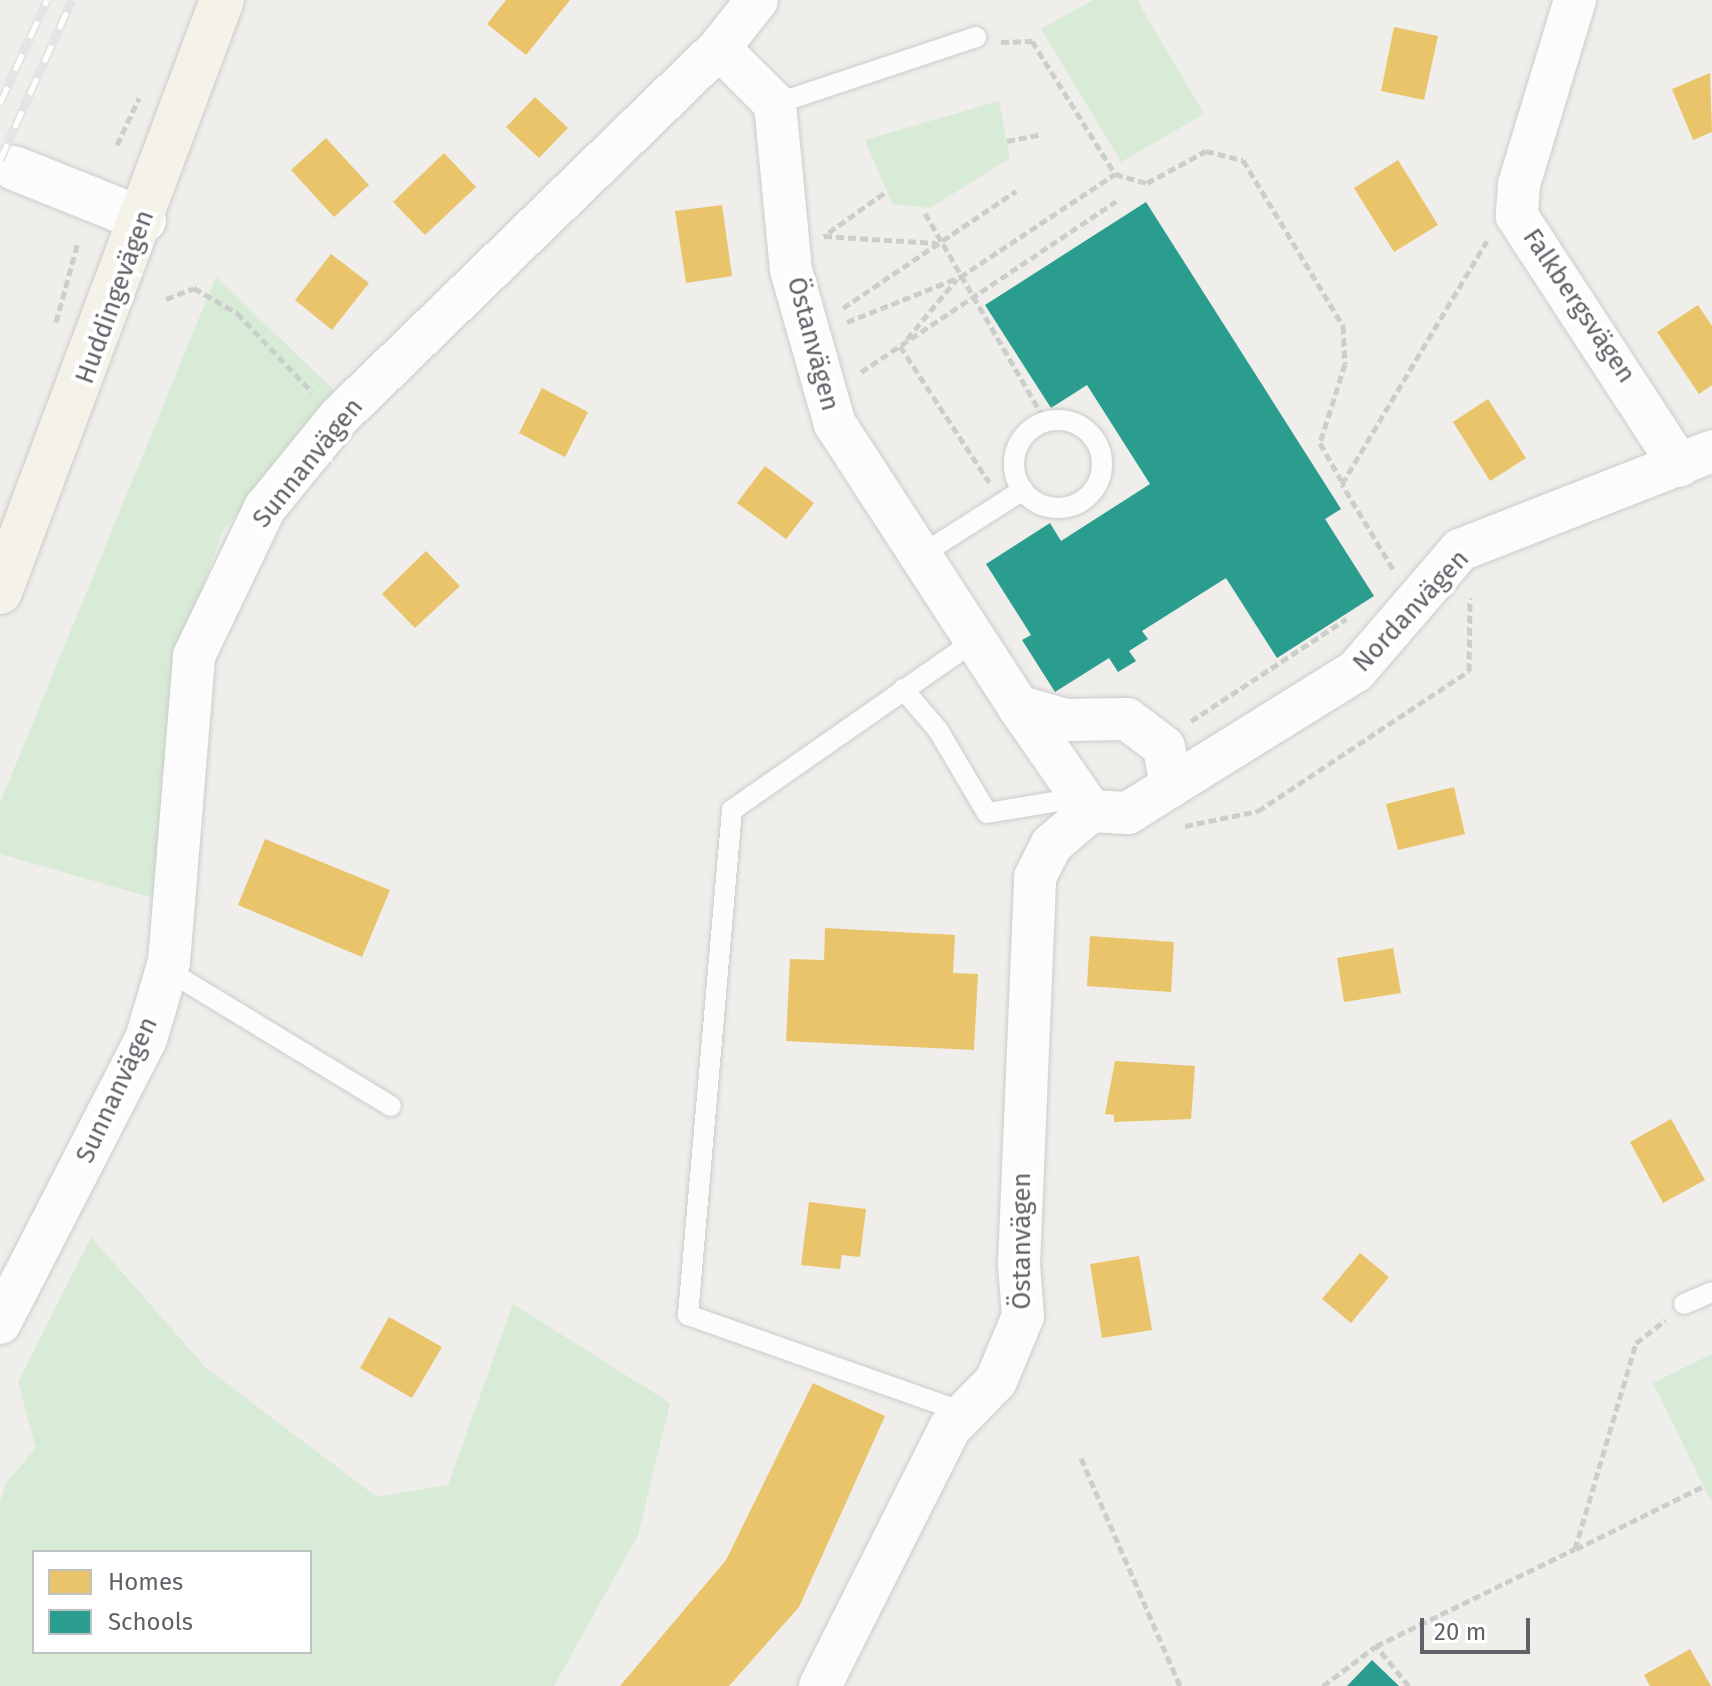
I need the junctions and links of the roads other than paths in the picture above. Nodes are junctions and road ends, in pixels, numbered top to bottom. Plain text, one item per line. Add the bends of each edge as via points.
1 (222, 0) edge
2 (757, 0) edge
3 (1575, 0) edge
4 (976, 37) dead end
5 (719, 48) junction
6 (775, 104) junction
7 (14, 168) dead end
8 (144, 220) junction
9 (1696, 459) edge
10 (1023, 490) junction
11 (921, 555) junction
12 (0, 592) edge
13 (977, 639) junction
14 (903, 689) junction
15 (1018, 706) junction
16 (1161, 778) junction
17 (1085, 804) junction
18 (167, 970) junction
19 (391, 1106) dead end
20 (1712, 1292) edge
21 (1684, 1304) road end
22 (0, 1323) edge
23 (966, 1413) junction
24 (820, 1686) edge

1 - 8 main road, Huddingevägen
2 - 5 street, Sunnanvägen
3 - 9 street, Falkbergsvägen via 1519,184 1517,216
4 - 6 lane
5 - 6 street
5 - 18 street, Sunnanvägen via 339,417 265,508 194,656
6 - 11 street, Östanvägen via 791,270 821,332 824,398
7 - 8 street
8 - 12 main road, Huddingevägen
9 - 16 street, Nordanvägen via 1460,550 1356,671
10 - 10 lane via 1017,450 1046,422 1085,429 1102,470 1088,496 1061,508
10 - 11 lane
11 - 13 street, Östanvägen
13 - 14 lane
13 - 15 street, Östanvägen
14 - 17 lane via 938,730 987,813
14 - 23 lane via 732,810 688,1315
15 - 16 street via 1065,720 1127,719
15 - 17 street, Östanvägen
16 - 17 street via 1119,815
17 - 23 street, Östanvägen via 1051,845 1035,877 1020,1232 1023,1316 996,1381
18 - 19 lane
18 - 22 street, Sunnanvägen via 124,1087
20 - 21 lane
23 - 24 street, Östanvägen via 949,1429

